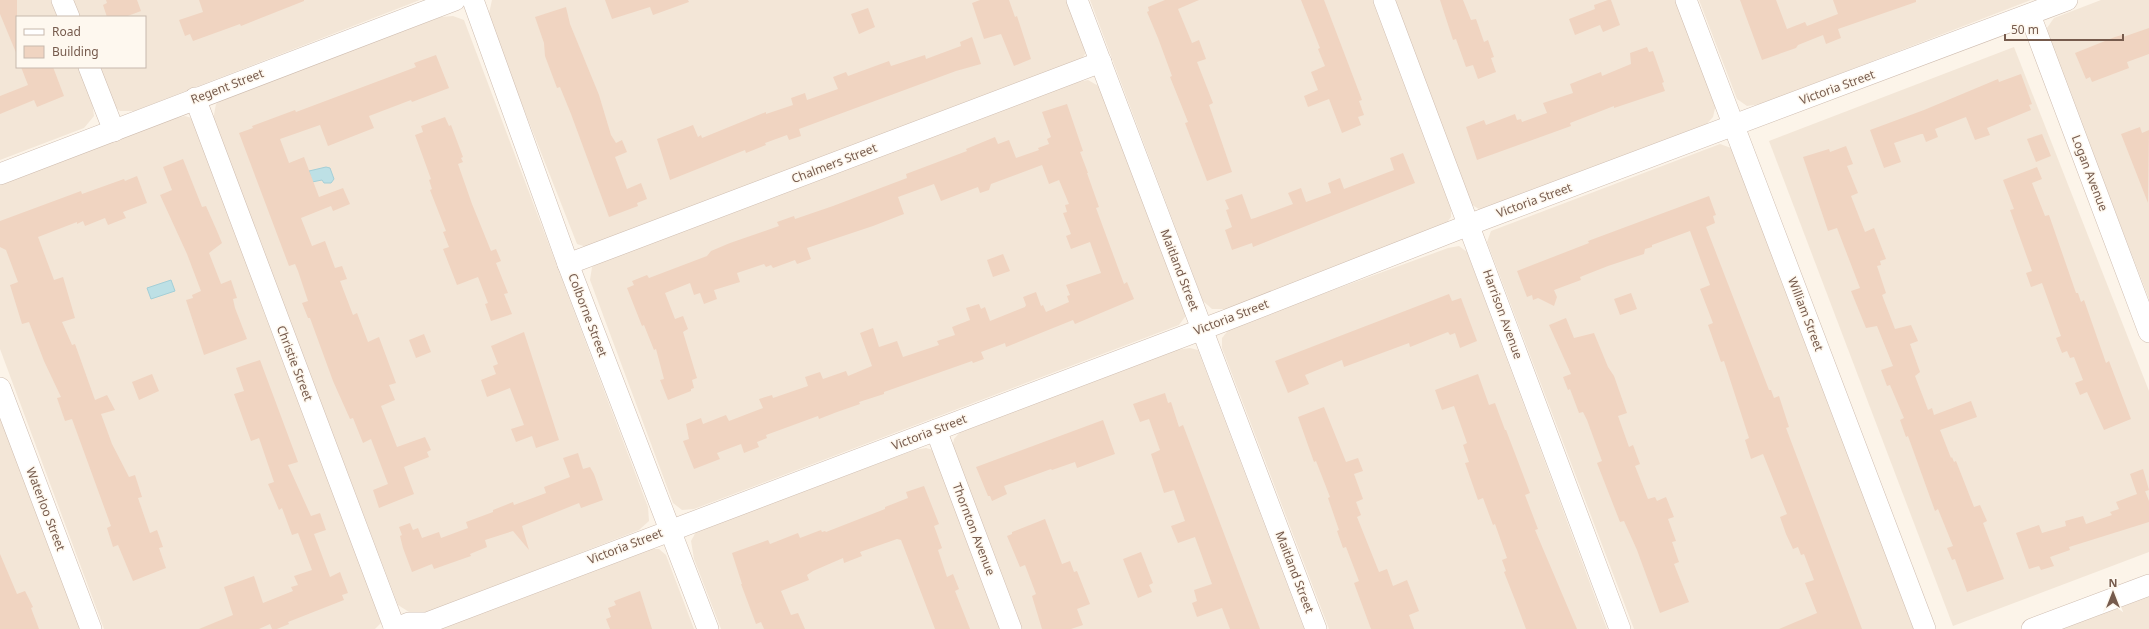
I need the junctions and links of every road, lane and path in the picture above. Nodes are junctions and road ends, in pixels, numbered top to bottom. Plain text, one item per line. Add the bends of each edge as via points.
1 (62, 0) edge
2 (455, 0) edge
3 (473, 0) edge
4 (1077, 0) edge
5 (1384, 0) edge
6 (1686, 0) edge
7 (2068, 0) edge
8 (2030, 15) junction
9 (69, 16) edge
10 (1101, 62) junction
11 (89, 68) edge
12 (195, 98) junction
13 (1735, 125) junction
14 (114, 131) junction
15 (0, 174) edge
16 (1470, 225) junction
17 (568, 264) junction
18 (1202, 328) junction
19 (2149, 332) edge
20 (0, 388) edge
21 (936, 430) junction
22 (671, 529) junction
23 (2149, 585) edge
24 (91, 629) edge
25 (395, 629) edge
26 (708, 629) edge
27 (1011, 629) edge
28 (1316, 629) edge
29 (1620, 629) edge
30 (1925, 629) edge
31 (2032, 629) edge

1 - 9 street
2 - 12 street, Regent Street
3 - 17 street, Colborne Street
4 - 10 street, Maitland Street
5 - 16 street, Harrison Avenue
6 - 13 street, William Street
7 - 8 street, Victoria Street
8 - 13 street, Victoria Street
8 - 19 street, Logan Avenue
10 - 17 street, Chalmers Street
10 - 18 street, Maitland Street
11 - 14 street
12 - 14 street, Regent Street
12 - 25 street, Christie Street
13 - 16 street, Victoria Street
13 - 30 street, William Street
14 - 15 street, Regent Street
16 - 18 street, Victoria Street
16 - 29 street, Harrison Avenue
17 - 22 street, Colborne Street
18 - 21 street, Victoria Street
18 - 28 street, Maitland Street
20 - 24 street, Waterloo Street
21 - 22 street, Victoria Street
21 - 27 street, Thornton Avenue
22 - 25 street, Victoria Street via 427,623 409,623
22 - 26 street, Colborne Street
23 - 31 street

